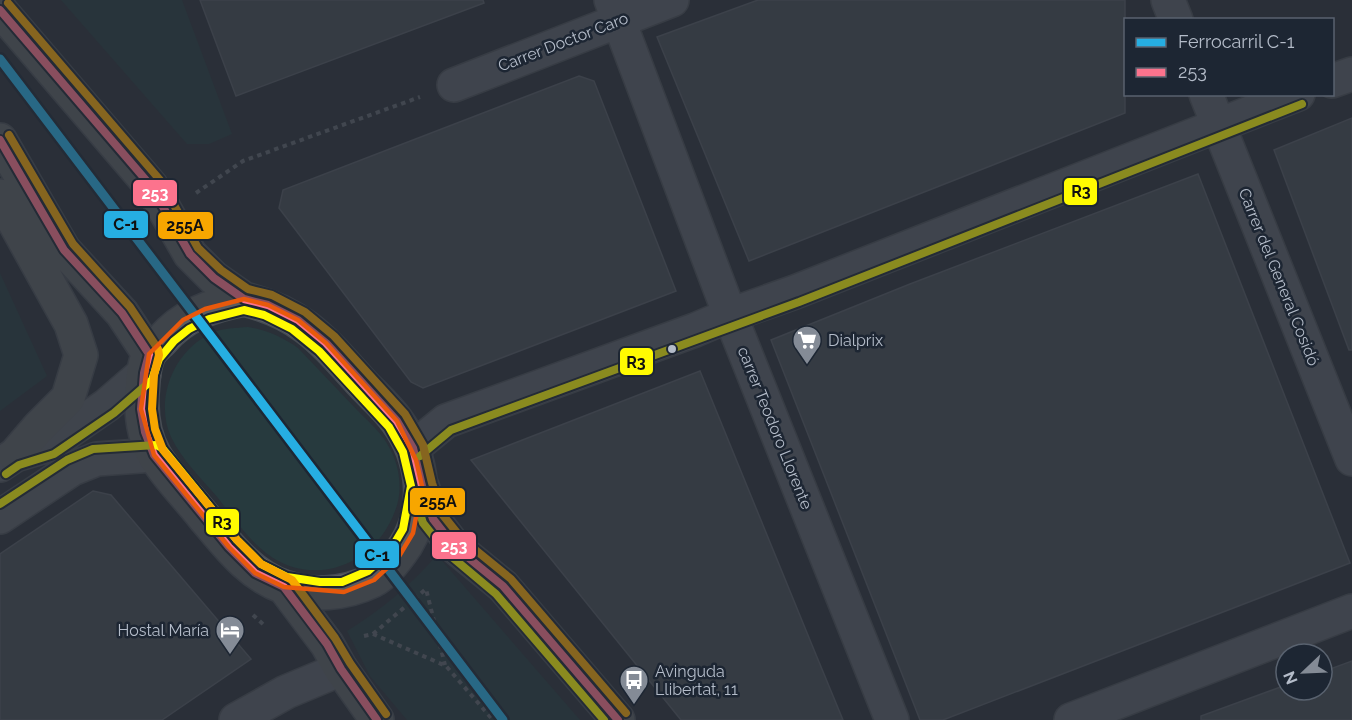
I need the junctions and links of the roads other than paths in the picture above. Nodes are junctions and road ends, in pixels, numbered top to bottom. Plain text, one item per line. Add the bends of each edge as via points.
1 (672, 0) edge
2 (1168, 0) edge
3 (0, 10) edge
4 (615, 10) edge
5 (1175, 18) edge
6 (1352, 74) edge
7 (1334, 80) edge
8 (454, 85) road end
9 (1207, 96) edge
10 (1293, 96) edge
11 (1218, 125) junction
12 (0, 140) edge
13 (0, 196) edge
14 (244, 299) junction
15 (730, 315) junction
16 (146, 363) junction
17 (413, 448) junction
18 (154, 455) junction
19 (1352, 459) edge
20 (8, 460) edge
21 (422, 486) junction
22 (0, 517) edge
23 (284, 587) junction
24 (1352, 611) edge
25 (341, 669) junction
26 (237, 720) edge
27 (377, 720) edge
28 (618, 720) edge
29 (892, 720) edge
30 (1071, 720) edge

1 - 4 street, Carrer Doctor Caro
2 - 5 street
3 - 14 highway via 150,186 190,254 214,278
4 - 8 street, Carrer Doctor Caro
4 - 15 street, carrer Teodoro Llorente
6 - 7 street
9 - 11 street, Carrer del General Cosidó
10 - 11 street
11 - 15 street
11 - 19 street, Carrer del General Cosidó
12 - 16 highway via 64,250 122,313
13 - 20 highway via 71,324 81,354 68,398
14 - 16 highway via 205,309 183,320 167,333
14 - 17 highway via 268,305 298,320 326,343 397,421
15 - 17 street via 446,422
15 - 29 street, carrer Teodoro Llorente
16 - 18 highway via 141,409
16 - 20 street via 107,405 49,445
17 - 21 highway
18 - 22 street via 98,459 72,469
18 - 23 highway via 229,547 255,573
21 - 23 highway via 413,533 398,558 375,580 344,591 319,593
21 - 28 highway via 433,519 454,546 503,586
23 - 25 highway
24 - 30 street
25 - 26 street via 286,692
25 - 27 highway

